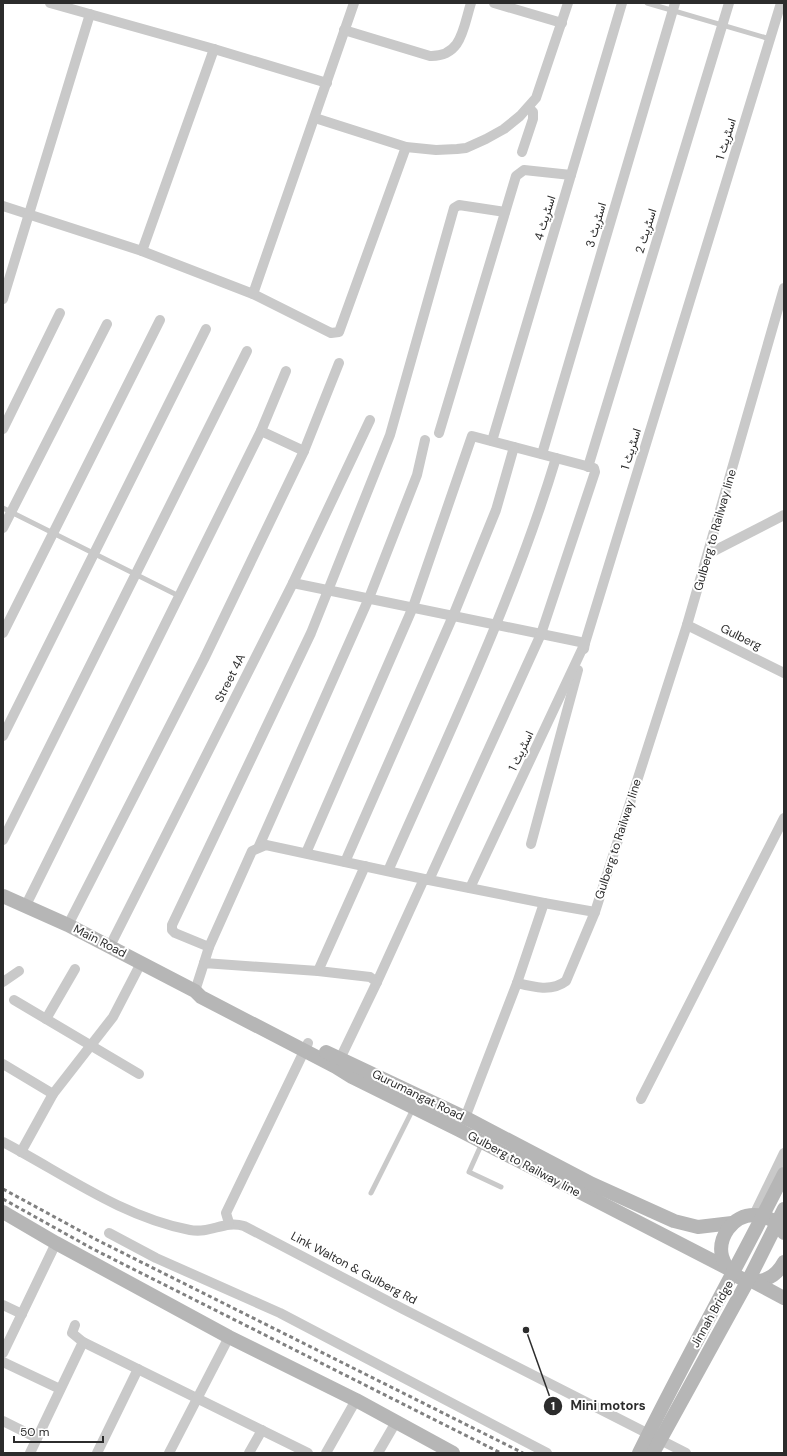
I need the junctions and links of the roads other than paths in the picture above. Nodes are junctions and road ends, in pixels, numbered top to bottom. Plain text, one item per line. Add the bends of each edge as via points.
1 (50, 3) edge
2 (354, 3) edge
3 (471, 3) edge
4 (494, 3) edge
5 (568, 3) edge
6 (622, 3) edge
7 (647, 3) edge
8 (729, 3) edge
9 (781, 3) edge
10 (674, 7) edge
11 (90, 14) junction
12 (562, 23) junction
13 (722, 25) junction
14 (344, 30) junction
15 (770, 39) junction
16 (214, 49) junction
17 (327, 83) junction
18 (529, 108) junction
19 (315, 118) junction
20 (406, 147) junction
21 (522, 152) dead end
22 (571, 175) junction
23 (3, 206) edge
24 (505, 212) junction
25 (29, 214) junction
26 (142, 251) junction
27 (784, 288) edge
28 (253, 294) junction
29 (3, 299) edge
30 (60, 313) dead end
31 (160, 320) dead end
32 (107, 324) dead end
33 (206, 329) dead end
34 (247, 351) dead end
35 (339, 363) dead end
36 (286, 371) dead end
37 (370, 420) dead end
38 (3, 429) edge
39 (261, 431) junction
40 (439, 433) dead end
41 (425, 440) dead end
42 (492, 441) junction
43 (514, 447) junction
44 (304, 451) junction
45 (542, 454) junction
46 (556, 458) junction
47 (588, 467) junction
48 (7, 510) edge
49 (784, 514) edge
50 (3, 528) edge
51 (53, 533) junction
52 (94, 553) junction
53 (708, 554) junction
54 (136, 574) junction
55 (293, 583) junction
56 (328, 590) junction
57 (179, 596) junction
58 (369, 598) junction
59 (413, 607) junction
60 (453, 616) junction
61 (496, 625) junction
62 (687, 625) junction
63 (3, 633) edge
64 (541, 634) junction
65 (585, 643) junction
66 (784, 673) edge
67 (3, 736) edge
68 (784, 818) edge
69 (3, 840) edge
70 (531, 844) dead end
71 (259, 846) junction
72 (306, 853) junction
73 (345, 862) junction
74 (365, 866) junction
75 (388, 871) junction
76 (427, 879) junction
77 (470, 888) junction
78 (3, 896) edge
79 (544, 903) junction
80 (25, 907) junction
81 (595, 912) junction
82 (68, 925) junction
83 (110, 946) junction
84 (209, 947) junction
85 (141, 962) junction
86 (204, 964) junction
87 (76, 969) dead end
88 (19, 971) dead end
89 (318, 971) junction
90 (3, 982) edge
91 (377, 982) junction
92 (517, 983) junction
93 (195, 991) junction
94 (14, 1000) dead end
95 (46, 1019) junction
96 (90, 1047) junction
97 (306, 1047) junction
98 (339, 1063) junction
99 (3, 1064) edge
100 (139, 1074) dead end
101 (53, 1094) junction
102 (641, 1099) dead end
103 (414, 1108) junction
104 (462, 1124) junction
105 (3, 1142) edge
106 (483, 1142) junction
107 (21, 1152) junction
108 (784, 1153) edge
109 (784, 1174) edge
110 (501, 1187) dead end
111 (371, 1193) dead end
112 (784, 1209) edge
113 (3, 1212) edge
114 (754, 1215) junction
115 (229, 1223) junction
116 (732, 1223) junction
117 (784, 1230) edge
118 (109, 1233) dead end
119 (56, 1243) junction
120 (784, 1262) edge
121 (728, 1269) junction
122 (753, 1282) junction
123 (784, 1298) edge
124 (3, 1305) edge
125 (22, 1314) junction
126 (75, 1325) dead end
127 (228, 1337) junction
128 (83, 1342) junction
129 (3, 1353) edge
130 (3, 1362) edge
131 (138, 1369) junction
132 (60, 1389) junction
133 (197, 1398) junction
134 (356, 1400) junction
135 (3, 1421) edge
136 (396, 1422) junction
137 (262, 1430) junction
138 (644, 1431) junction
139 (37, 1438) junction
140 (665, 1442) junction
141 (446, 1451) edge
142 (30, 1453) edge
143 (97, 1453) edge
144 (168, 1453) edge
145 (249, 1453) edge
146 (308, 1453) edge
147 (326, 1453) edge
148 (378, 1453) edge
149 (547, 1453) edge
150 (633, 1453) edge
151 (639, 1453) edge
152 (653, 1453) edge
153 (660, 1453) edge
154 (686, 1453) edge

1 - 11 street
2 - 14 street
3 - 14 street via 456,47 450,53 437,56
4 - 12 street
5 - 12 street
6 - 22 street, اسٹریٹ 4
7 - 10 lane
8 - 13 street, اسٹریٹ 2
9 - 15 street, اسٹریٹ 1
10 - 13 lane
10 - 45 street, اسٹریٹ 3
11 - 16 street
11 - 25 street
12 - 18 street via 541,88
13 - 15 lane
13 - 47 street, اسٹریٹ 2
14 - 17 street
15 - 65 street, اسٹریٹ 1
16 - 17 street
16 - 26 street
17 - 19 street
18 - 20 street via 504,128 466,148 436,150
18 - 21 street via 533,112 533,119
19 - 20 street
19 - 28 street
20 - 28 street via 339,332 331,333
22 - 24 street via 524,170 519,172
22 - 42 street, اسٹریٹ 4
23 - 25 street
24 - 40 street
24 - 56 street via 459,205 454,208 390,435
25 - 26 street
25 - 29 street
26 - 28 street
27 - 53 street, Gulberg to Railway line
30 - 38 street
31 - 51 street
32 - 48 street
33 - 52 street
34 - 54 street
35 - 44 street
36 - 39 street
37 - 55 street, Street 4A
39 - 44 street
39 - 57 street
41 - 58 street via 417,475
42 - 43 street
42 - 59 street via 472,436
43 - 45 street
43 - 60 street via 496,510
44 - 82 street via 204,659
45 - 46 street
46 - 47 street
46 - 61 street via 537,521
47 - 64 street via 594,468 595,472
48 - 50 street
48 - 51 lane
49 - 53 street
51 - 52 lane
51 - 63 street
52 - 54 lane
52 - 67 street
53 - 62 street, Gulberg to Railway line
54 - 57 lane
54 - 69 street
55 - 56 street
55 - 83 street, Street 4A
56 - 58 street
56 - 84 street via 311,633 172,925 175,933
57 - 80 street
58 - 59 street
58 - 71 street
59 - 60 street
59 - 72 street
60 - 61 street
60 - 73 street
61 - 64 street
61 - 75 street
62 - 66 street, Gulberg
62 - 81 street, Gulberg to Railway line
64 - 65 street
64 - 76 street
65 - 70 street
65 - 77 street, اسٹریٹ 1
68 - 102 street
71 - 72 street via 266,845
71 - 84 street via 252,851
72 - 73 street
73 - 74 street
74 - 75 street
74 - 89 street
75 - 76 street
76 - 77 street
76 - 91 street
77 - 79 street
78 - 80 main road, Main Road
79 - 81 street, Gulberg to Railway line
79 - 92 street, Gulberg to Railway line
80 - 82 main road, Main Road
81 - 92 street via 566,981 551,988
82 - 83 main road, Main Road
83 - 85 main road, Main Road
84 - 86 street
85 - 93 main road, Main Road
85 - 96 street via 113,1017
86 - 89 street
86 - 93 street
87 - 95 street
88 - 90 street
89 - 91 street via 370,977
91 - 98 street
92 - 104 street, Gulberg to Railway line
93 - 97 main road, Main Road via 201,997
94 - 95 street
95 - 96 street
96 - 100 street
96 - 101 street
97 - 98 main road, Main Road
97 - 115 street via 226,1212
98 - 103 main road via 352,1077
98 - 104 main road, Gurumangat Road
99 - 101 street
101 - 107 street
103 - 104 main road
103 - 111 lane
104 - 106 main road, Gulberg to Railway line
104 - 116 main road, Gurumangat Road via 674,1221 698,1227
105 - 107 street
106 - 110 lane via 469,1172
106 - 121 main road, Gulberg to Railway line
107 - 115 street via 128,1211 190,1230 213,1230
108 - 114 street
109 - 151 main road, Jinnah Bridge, bridge
112 - 152 main road, Jinnah Bridge, bridge
113 - 119 main road
114 - 116 main road, Gurumangat Road via 742,1217
114 - 117 main road via 765,1217
115 - 138 street, Link Walton & Gulberg Rd via 244,1226
116 - 121 main road via 723,1237 721,1253
118 - 149 street via 156,1258 280,1314
119 - 125 street
119 - 127 main road
120 - 122 main road via 780,1270 768,1279
121 - 122 main road, Gulberg to Railway line via 739,1278
121 - 138 street
122 - 123 main road, Gulberg to Railway line
122 - 140 street
124 - 125 street
125 - 129 street
126 - 128 street via 72,1333
127 - 133 street
127 - 134 main road
128 - 131 street
128 - 132 street
130 - 132 street
131 - 133 street
131 - 143 street
132 - 139 street
133 - 137 street
133 - 144 street
134 - 136 main road
134 - 147 street
135 - 139 street
136 - 141 main road
136 - 148 street
137 - 145 street
137 - 146 street
138 - 140 street, Link Walton & Gulberg Rd
138 - 150 street
139 - 142 street
140 - 153 street
140 - 154 street, Link Walton & Gulberg Rd

